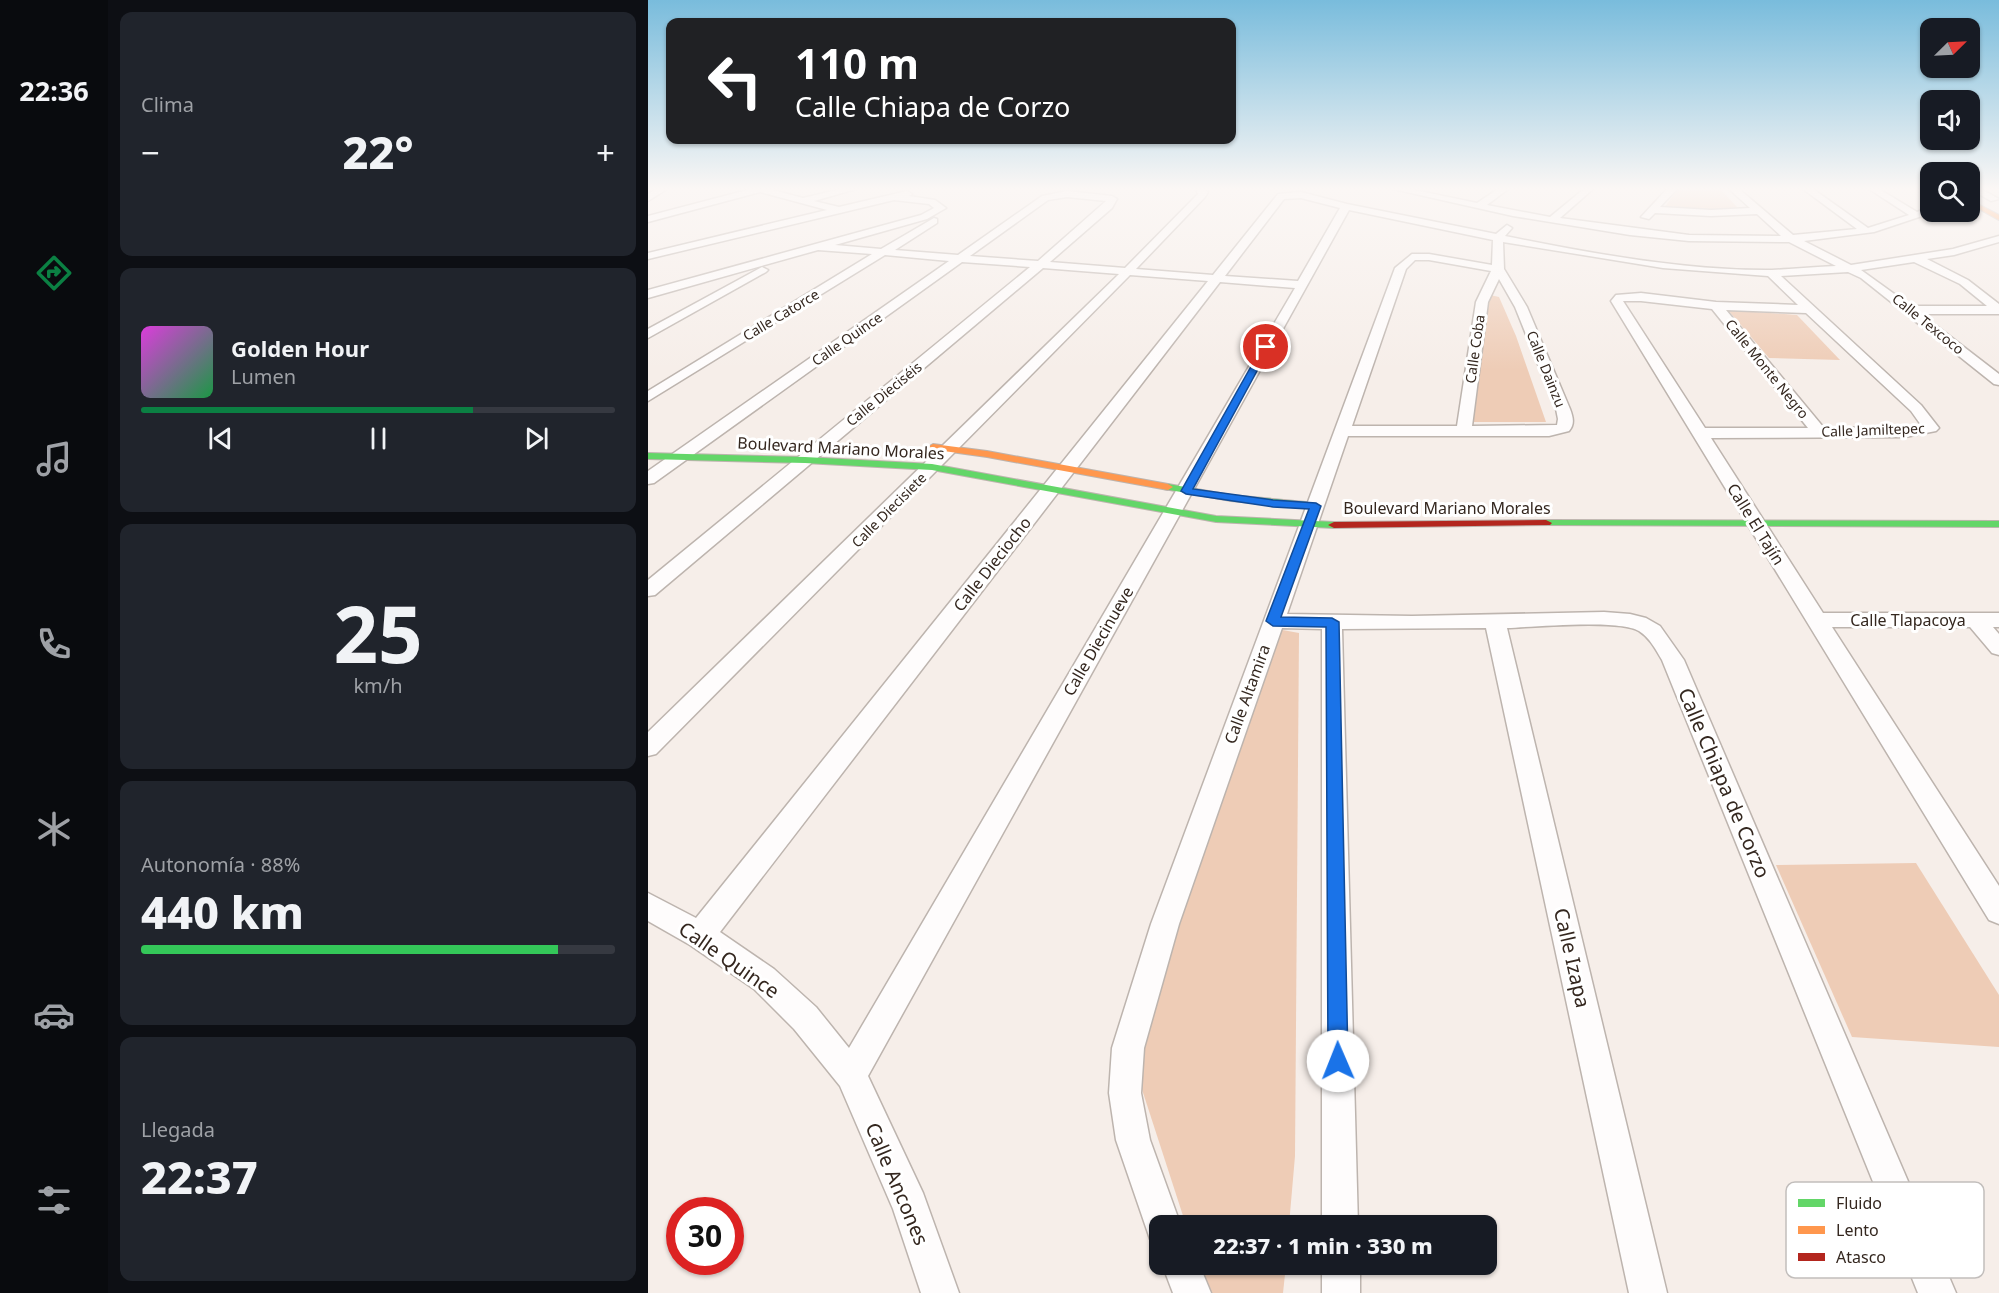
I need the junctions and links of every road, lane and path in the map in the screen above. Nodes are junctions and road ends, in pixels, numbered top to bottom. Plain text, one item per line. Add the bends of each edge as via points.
1 (675, 249) edge
2 (808, 249) edge
3 (856, 249) edge
4 (889, 249) edge
5 (973, 249) edge
6 (1058, 249) edge
7 (1148, 249) edge
8 (1237, 249) edge
9 (1321, 249) edge
10 (1498, 249) edge
11 (1567, 249) edge
12 (1813, 249) edge
13 (1960, 249) edge
14 (885, 252) junction
15 (648, 256) edge
16 (782, 257) junction
17 (959, 259) junction
18 (1917, 259) junction
19 (1039, 265) junction
20 (1851, 268) junction
21 (1498, 269) junction
22 (1127, 272) junction
23 (1771, 273) junction
24 (1215, 278) junction
25 (1300, 285) junction
26 (648, 294) edge
27 (1716, 306) junction
28 (1809, 309) junction
29 (1911, 310) junction
30 (1999, 310) edge
31 (648, 334) edge
32 (1999, 381) edge
33 (648, 397) edge
34 (1342, 431) junction
35 (1464, 431) junction
36 (1819, 432) junction
37 (1699, 433) junction
38 (682, 439) dead end
39 (705, 440) junction
40 (727, 440) dead end
41 (803, 442) dead end
42 (825, 442) junction
43 (845, 443) dead end
44 (919, 446) dead end
45 (951, 449) junction
46 (648, 456) edge
47 (679, 458) junction
48 (805, 460) junction
49 (932, 467) junction
50 (1066, 470) junction
51 (648, 479) edge
52 (1052, 488) junction
53 (1186, 491) junction
54 (1321, 506) junction
55 (1746, 508) junction
56 (1174, 511) junction
57 (1999, 524) edge
58 (1308, 525) junction
59 (648, 590) edge
60 (1817, 620) junction
61 (1975, 620) junction
62 (1999, 620) edge
63 (1273, 621) junction
64 (1332, 622) junction
65 (1495, 622) junction
66 (1999, 648) edge
67 (648, 747) edge
68 (648, 906) edge
69 (1999, 912) edge
70 (700, 935) junction
71 (851, 1075) junction
72 (1891, 1182) edge
73 (1159, 1215) edge
74 (1340, 1215) edge
75 (1185, 1275) edge
76 (1341, 1275) edge
77 (1931, 1278) edge
78 (940, 1293) edge
79 (1192, 1293) edge
80 (1341, 1293) edge
81 (1648, 1293) edge
82 (1937, 1293) edge

1 - 15 street
2 - 16 street
3 - 14 street
4 - 14 street, Calle Catorce
5 - 17 street, Calle Quince
6 - 19 street, Calle Dieciséis
7 - 22 street, Calle Diecisiete
8 - 24 street, Calle Dieciocho
9 - 25 street, Calle Diecinueve
10 - 21 street
11 - 23 street via 1663,265
12 - 20 street, Calle Texcoco
13 - 18 street
14 - 17 street
14 - 33 street, Calle Catorce
16 - 26 street
16 - 31 street
17 - 19 street
17 - 39 street, Calle Quince
18 - 20 street
18 - 30 street via 1964,282
19 - 22 street
19 - 42 street, Calle Dieciséis
20 - 23 street
20 - 29 street, Calle Texcoco
21 - 34 street, Calle Altamira via 1429,257 1408,259 1401,268
21 - 35 street, Calle Coba via 1482,302
21 - 35 street, Calle Dainzu via 1532,333 1563,409 1565,425 1549,431
22 - 24 street
22 - 45 street, Calle Diecisiete
23 - 28 street, Calle Jamiltepec
24 - 25 street
24 - 50 street, Calle Dieciocho
25 - 53 street, Calle Diecinueve
27 - 28 street, Calle El Tajín
27 - 36 street, Calle Monte Negro
27 - 37 street, Calle El Tajín via 1641,297 1617,301
28 - 36 street, Calle Jamiltepec via 1916,408 1931,428 1905,432
29 - 30 street
29 - 32 street, Calle Texcoco
34 - 35 street, Calle Dainzu
34 - 54 street, Calle Altamira
36 - 37 street, Calle Jamiltepec
37 - 55 street, Calle El Tajín
38 - 39 street, Boulevard Mariano Morales
39 - 40 street, Boulevard Mariano Morales
39 - 47 street, Calle Quince
41 - 42 street, Boulevard Mariano Morales
42 - 43 street, Boulevard Mariano Morales
42 - 48 street, Calle Dieciséis
44 - 45 street, Boulevard Mariano Morales
45 - 49 street, Calle Diecisiete
45 - 50 street, Boulevard Mariano Morales
46 - 47 street, Boulevard Mariano Morales
47 - 48 street, Boulevard Mariano Morales
47 - 51 street, Calle Quince
48 - 49 street, Boulevard Mariano Morales
48 - 59 street, Calle Dieciséis
49 - 52 street, Boulevard Mariano Morales
49 - 67 street, Calle Diecisiete
50 - 52 street, Calle Dieciocho
50 - 53 street, Boulevard Mariano Morales
52 - 56 street, Boulevard Mariano Morales
52 - 70 street, Calle Dieciocho
53 - 54 street, Boulevard Mariano Morales
53 - 56 street, Calle Diecinueve
54 - 58 street, Calle Altamira
55 - 57 street, Boulevard Mariano Morales
55 - 58 street, Boulevard Mariano Morales
55 - 60 street, Calle El Tajín
56 - 58 street, Boulevard Mariano Morales via 1255,523
56 - 71 street, Calle Diecinueve
58 - 63 street, Calle Altamira
60 - 61 street, Calle Tlapacoya
60 - 69 street, Calle El Tajín
61 - 62 street, Calle Tlapacoya
61 - 66 street
63 - 64 street, Calle Chiapa de Corzo
63 - 73 street, Calle Altamira via 1165,924 1128,1048 1125,1093 1133,1140
64 - 65 street, Calle Chiapa de Corzo
64 - 74 street
65 - 72 street, Calle Chiapa de Corzo via 1628,620 1650,626 1662,640
65 - 81 street, Calle Izapa
68 - 70 street, Calle Quince
70 - 71 street, Calle Quince via 764,979 805,1018
71 - 78 street, Calle Ancones via 910,1206
75 - 79 street
76 - 80 street
77 - 82 street, Calle Chiapa de Corzo

